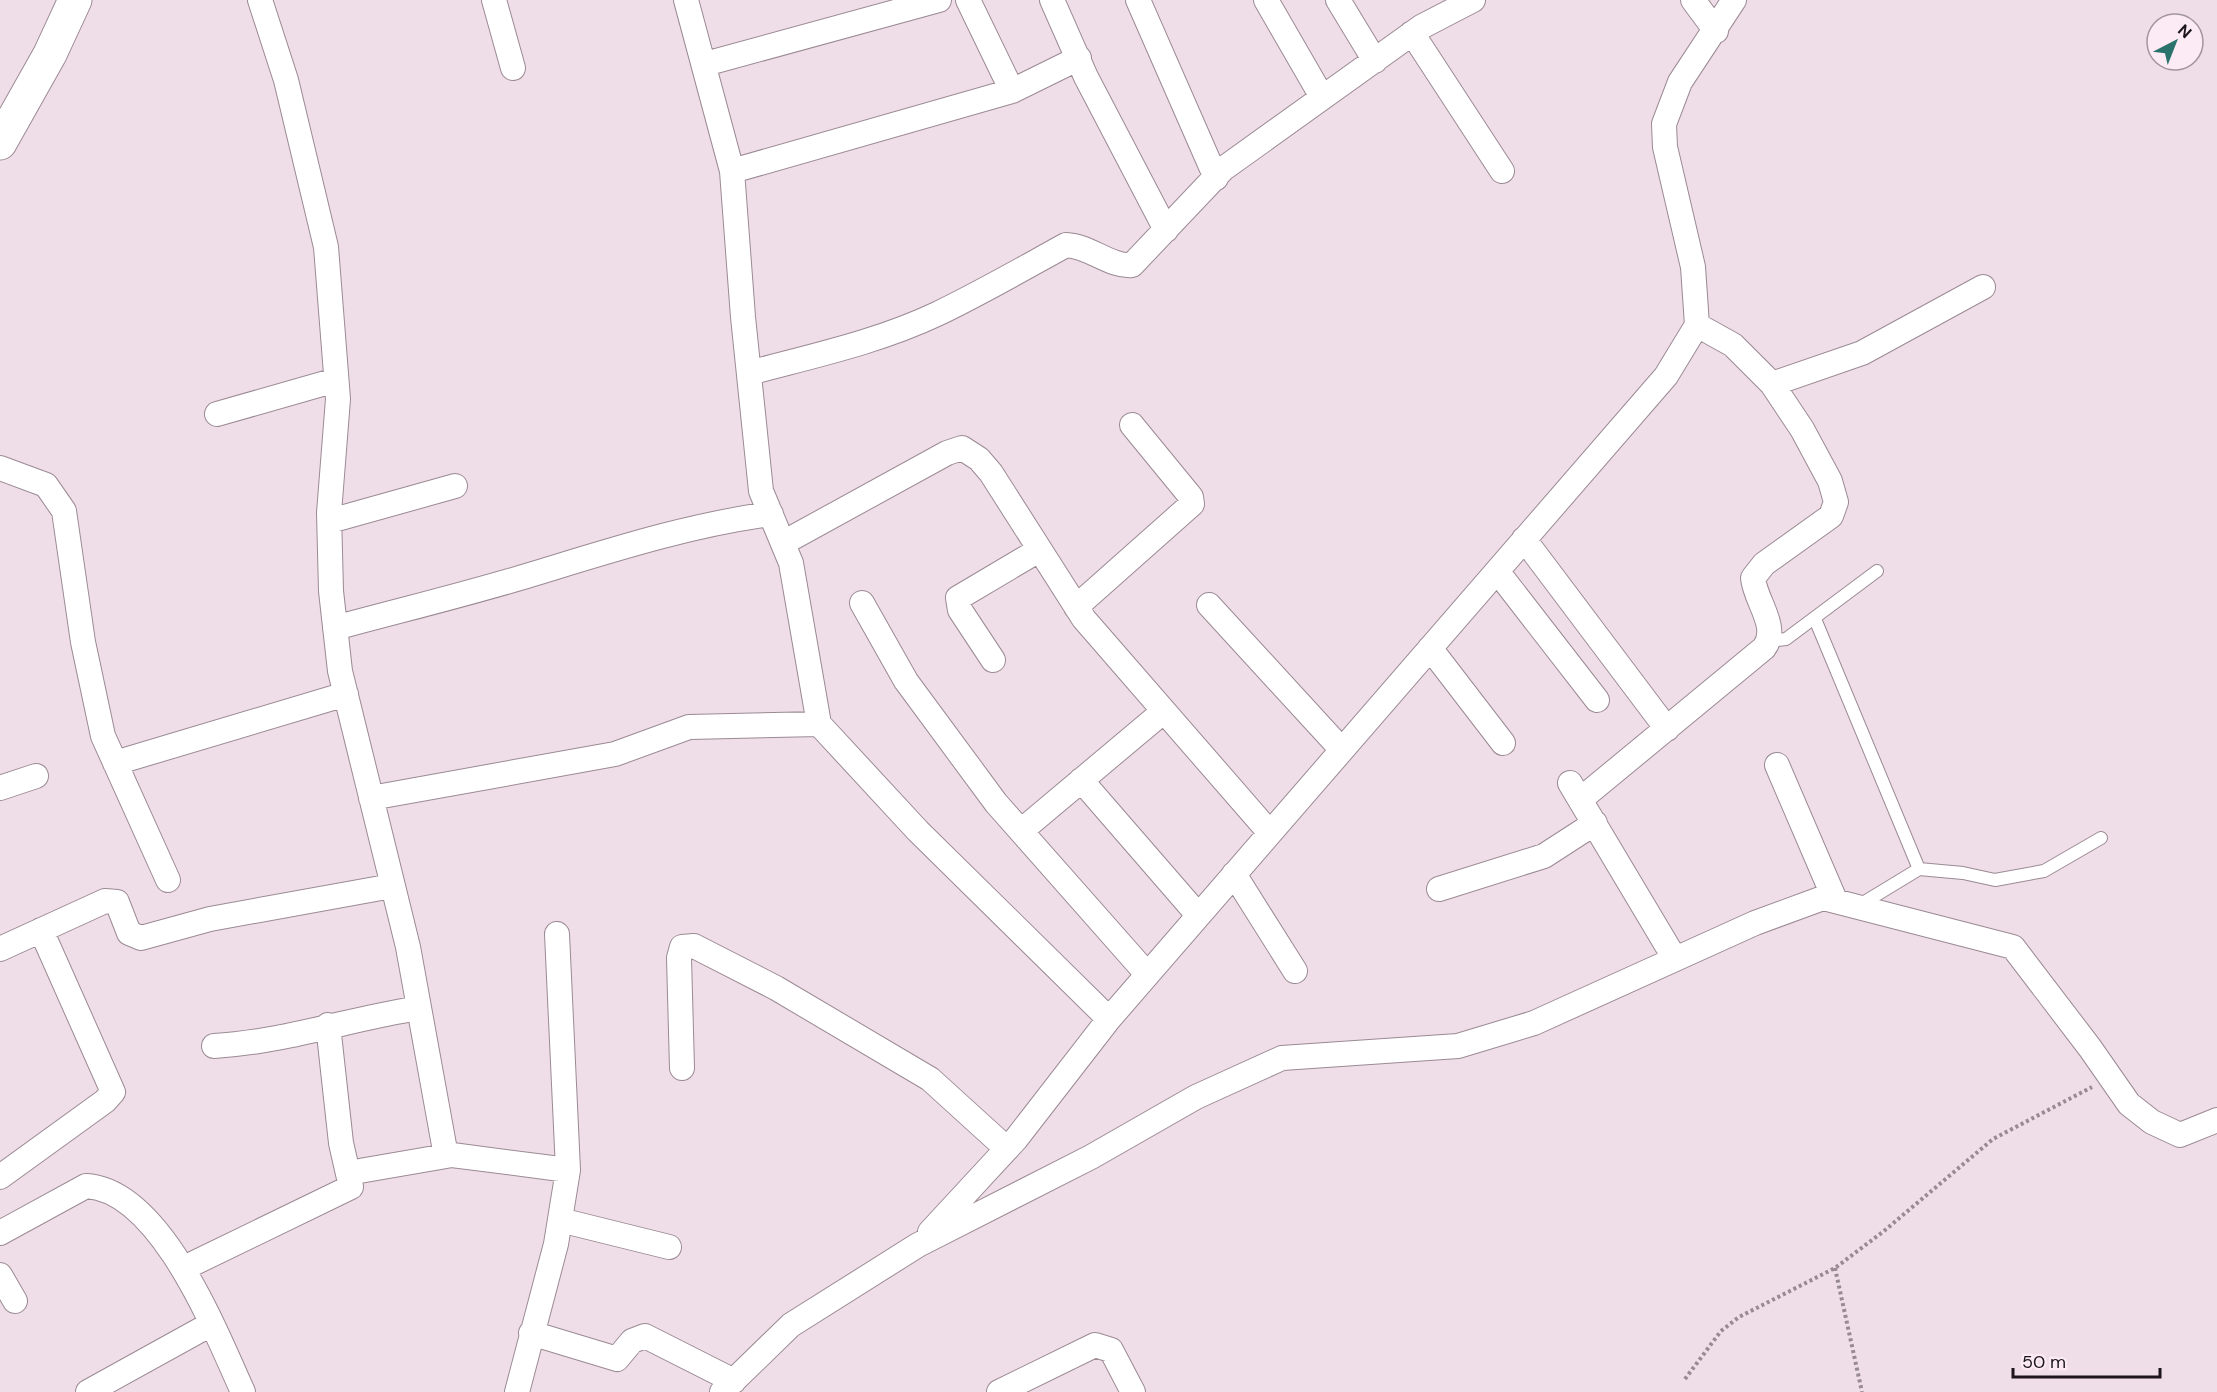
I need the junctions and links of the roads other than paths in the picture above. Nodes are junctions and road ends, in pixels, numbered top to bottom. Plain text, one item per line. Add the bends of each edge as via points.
1 (260, 0) edge
2 (495, 0) edge
3 (686, 0) edge
4 (939, 0) edge
5 (969, 0) edge
6 (1052, 0) edge
7 (1138, 0) edge
8 (1266, 0) edge
9 (1338, 0) edge
10 (1473, 0) edge
11 (1693, 0) edge
12 (1734, 0) edge
13 (71, 3) edge
14 (1716, 30) junction
15 (1412, 33) junction
16 (1079, 58) junction
17 (1375, 61) junction
18 (705, 64) junction
19 (513, 68) dead end
20 (1012, 91) junction
21 (1322, 97) junction
22 (0, 143) edge
23 (732, 171) junction
24 (1502, 171) dead end
25 (1216, 178) junction
26 (1166, 230) junction
27 (1983, 287) dead end
28 (1697, 325) junction
29 (749, 373) junction
30 (336, 380) junction
31 (1772, 384) junction
32 (217, 414) dead end
33 (1132, 425) dead end
34 (0, 468) edge
35 (455, 486) dead end
36 (771, 514) junction
37 (330, 521) junction
38 (1524, 539) junction
39 (783, 543) junction
40 (1039, 549) junction
41 (1497, 570) junction
42 (1877, 571) dead end
43 (862, 603) dead end
44 (1209, 605) dead end
45 (1076, 607) junction
46 (1815, 619) junction
47 (335, 628) junction
48 (1770, 641) junction
49 (1430, 648) junction
50 (993, 660) dead end
51 (346, 694) junction
52 (1597, 700) dead end
53 (1164, 711) junction
54 (819, 724) junction
55 (1667, 729) junction
56 (1503, 744) dead end
57 (1342, 750) junction
58 (116, 763) junction
59 (1777, 765) dead end
60 (36, 776) dead end
61 (1081, 780) junction
62 (0, 788) edge
63 (371, 798) junction
64 (1595, 823) junction
65 (1021, 831) junction
66 (1270, 833) junction
67 (2102, 838) dead end
68 (1919, 869) junction
69 (1234, 874) junction
70 (168, 880) dead end
71 (393, 886) junction
72 (1439, 889) dead end
73 (1846, 903) junction
74 (1198, 915) junction
75 (41, 930) junction
76 (557, 933) dead end
77 (0, 950) edge
78 (1675, 959) junction
79 (1295, 971) dead end
80 (1147, 974) junction
81 (418, 1008) junction
82 (1108, 1019) junction
83 (328, 1025) junction
84 (214, 1046) dead end
85 (682, 1068) dead end
86 (2217, 1120) edge
87 (1007, 1149) junction
88 (446, 1156) junction
89 (568, 1170) junction
90 (348, 1173) junction
91 (0, 1177) edge
92 (560, 1220) junction
93 (0, 1233) edge
94 (918, 1245) junction
95 (669, 1247) dead end
96 (184, 1268) junction
97 (0, 1275) edge
98 (15, 1301) dead end
99 (211, 1324) junction
100 (531, 1333) junction
101 (728, 1387) edge
102 (88, 1392) edge
103 (243, 1392) edge
104 (517, 1392) edge
105 (999, 1392) edge
106 (1133, 1392) edge

1 - 30 street via 286,80 326,247
2 - 19 street
3 - 18 street
4 - 18 street
5 - 20 street
6 - 16 street
7 - 25 street
8 - 21 street
9 - 17 street
10 - 15 street
11 - 14 street
12 - 14 street
13 - 22 main road via 50,54
14 - 28 street via 1680,82 1664,124 1665,147 1693,267
15 - 17 street
15 - 24 street
16 - 20 street
16 - 26 street
17 - 21 street
18 - 23 street
20 - 23 street
21 - 25 street
23 - 29 street
25 - 26 street
26 - 29 street via 1132,265 1081,245 1066,245 911,325
27 - 31 street via 1862,353
28 - 31 street via 1732,345
28 - 38 street via 1666,376
29 - 36 street via 761,491
30 - 32 street
30 - 37 street
31 - 48 street via 1802,429 1830,482 1836,502 1831,516 1764,564 1753,578 1769,625
33 - 45 street via 1191,497 1192,504
34 - 58 street via 46,485 64,511 86,661 104,736
35 - 37 street
36 - 39 street
36 - 47 street via 726,520 630,543 532,575
37 - 47 street
38 - 41 street
38 - 55 street
39 - 40 street via 962,448 991,473
39 - 54 street via 794,576
40 - 45 street
40 - 50 street via 958,598 960,610
41 - 49 street
41 - 52 street
42 - 46 lane
43 - 65 street via 906,681
44 - 57 street
45 - 53 street
46 - 48 lane via 1786,639
46 - 68 lane
47 - 51 street
48 - 55 street
49 - 56 street
49 - 57 street
51 - 58 street
51 - 63 street
53 - 61 street
53 - 66 street
54 - 63 street via 689,727 615,754
54 - 82 street via 918,831
55 - 64 street via 1576,790
57 - 66 street
58 - 70 street
59 - 73 street
60 - 62 street
61 - 65 street
61 - 74 street
63 - 71 street
64 - 72 street via 1544,856
64 - 78 street
65 - 80 street
66 - 69 street
67 - 68 lane via 2044,872 1995,880
68 - 73 lane
69 - 74 street
69 - 79 street
71 - 75 street via 210,919 141,938 129,933 117,902 105,901
71 - 81 street
73 - 78 street via 1823,898
73 - 86 street via 2013,947 2129,1104 2152,1122 2180,1135
74 - 80 street
75 - 77 street
75 - 91 street via 113,1092
76 - 89 street
78 - 94 street via 1534,1023 1458,1046 1282,1058 1196,1097 1091,1157
80 - 82 street
81 - 83 street
81 - 88 street
82 - 87 street
83 - 84 street via 254,1044
83 - 90 street
85 - 87 street via 679,958 682,947 694,946 776,988 930,1079
87 - 94 street
88 - 89 street via 483,1157
88 - 90 street
89 - 92 street
90 - 96 street via 351,1187
92 - 95 street
92 - 100 street
93 - 96 street via 86,1186 102,1187 133,1209 171,1247
94 - 101 street via 791,1325
96 - 99 street
97 - 98 street
99 - 102 street
99 - 103 street
100 - 101 street via 616,1359 632,1341 645,1336
100 - 104 street
105 - 106 street via 1095,1345 1111,1350

